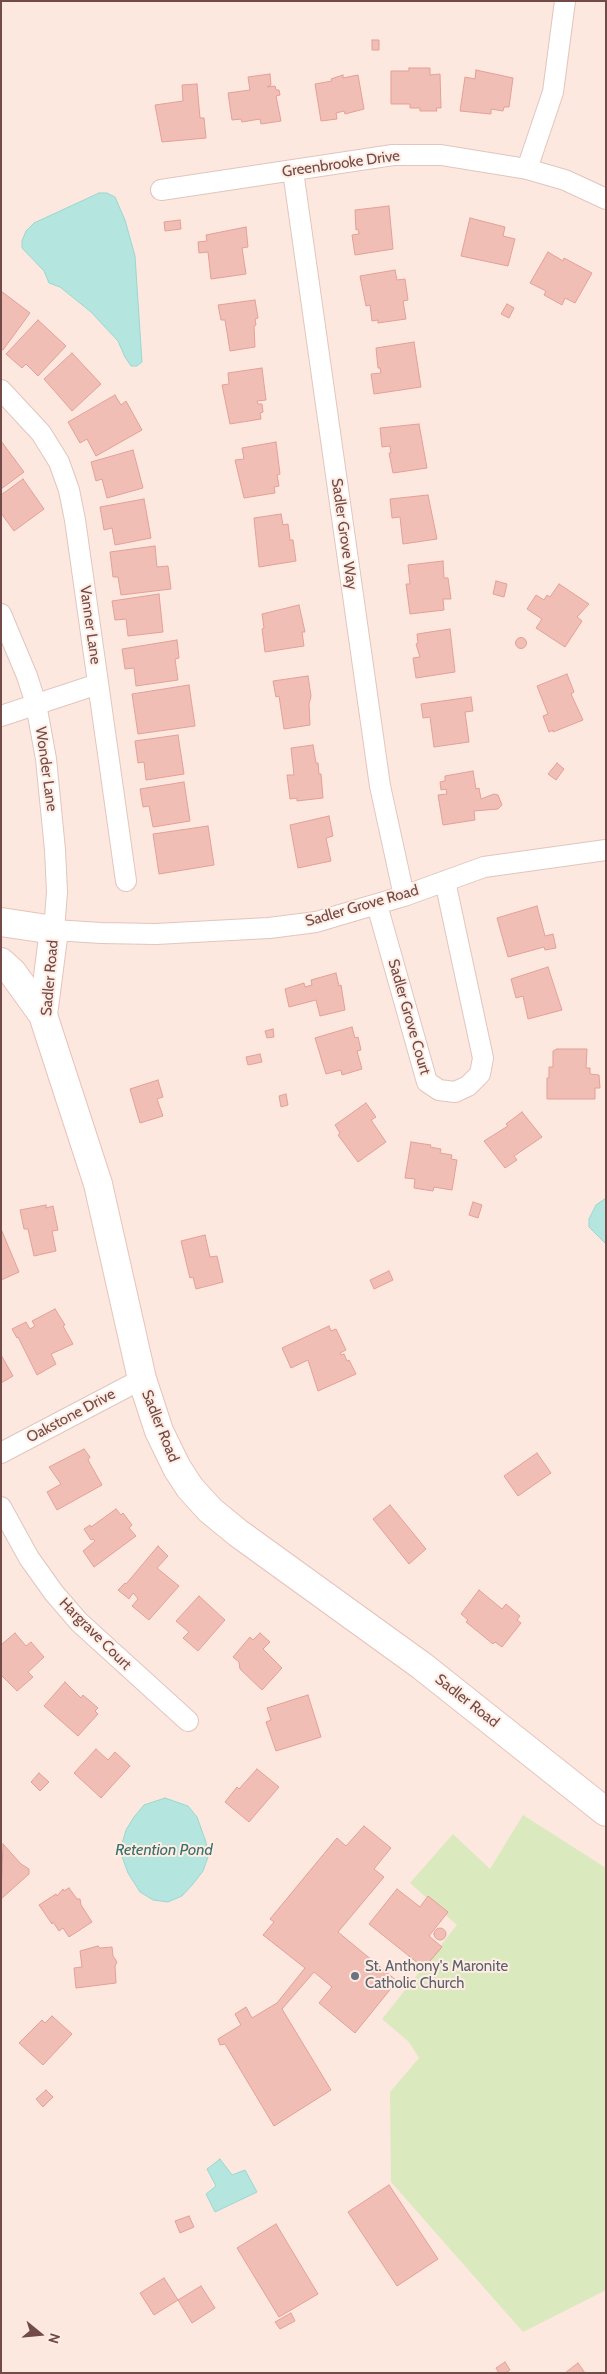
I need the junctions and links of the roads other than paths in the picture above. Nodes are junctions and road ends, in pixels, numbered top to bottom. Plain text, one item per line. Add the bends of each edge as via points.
1 (565, 1) edge
2 (527, 169) junction
3 (292, 171) junction
4 (161, 190) dead end
5 (606, 199) edge
6 (1, 390) edge
7 (1, 614) edge
8 (98, 684) junction
9 (36, 704) junction
10 (1, 716) edge
11 (606, 850) edge
12 (126, 881) dead end
13 (444, 881) junction
14 (404, 896) junction
15 (377, 905) junction
16 (1, 922) edge
17 (54, 930) junction
18 (1, 962) edge
19 (44, 1015) junction
20 (142, 1378) junction
21 (1, 1453) edge
22 (1, 1508) edge
23 (188, 1721) dead end
24 (606, 1812) edge

1 - 2 street via 553,92
2 - 3 street, Greenbrooke Drive via 441,155 403,155
2 - 5 street, Greenbrooke Drive via 564,180
3 - 4 street, Greenbrooke Drive
3 - 14 street, Sadler Grove Way via 380,786
6 - 8 street, Vanner Lane via 42,433 59,462 69,490
7 - 9 street, Wonder Lane
8 - 9 street
8 - 12 street, Vanner Lane
9 - 10 street
9 - 17 street, Wonder Lane via 46,760 55,850 57,892
11 - 13 street, Sadler Grove Road via 484,867
13 - 14 street, Sadler Grove Road
13 - 15 street, Sadler Grove Court via 483,1058 480,1074 468,1086 455,1092 439,1090 427,1082
14 - 15 street, Sadler Grove Road
15 - 17 street, Sadler Grove Road via 316,922 269,928 156,934
16 - 17 street, Sadler Road
17 - 19 street, Sadler Road
18 - 19 street
19 - 20 street, Sadler Road via 98,1184
20 - 21 street, Oakstone Drive
20 - 24 street, Sadler Road via 159,1431 177,1468 210,1510 422,1666
22 - 23 street, Hargrave Court via 29,1558 79,1622

